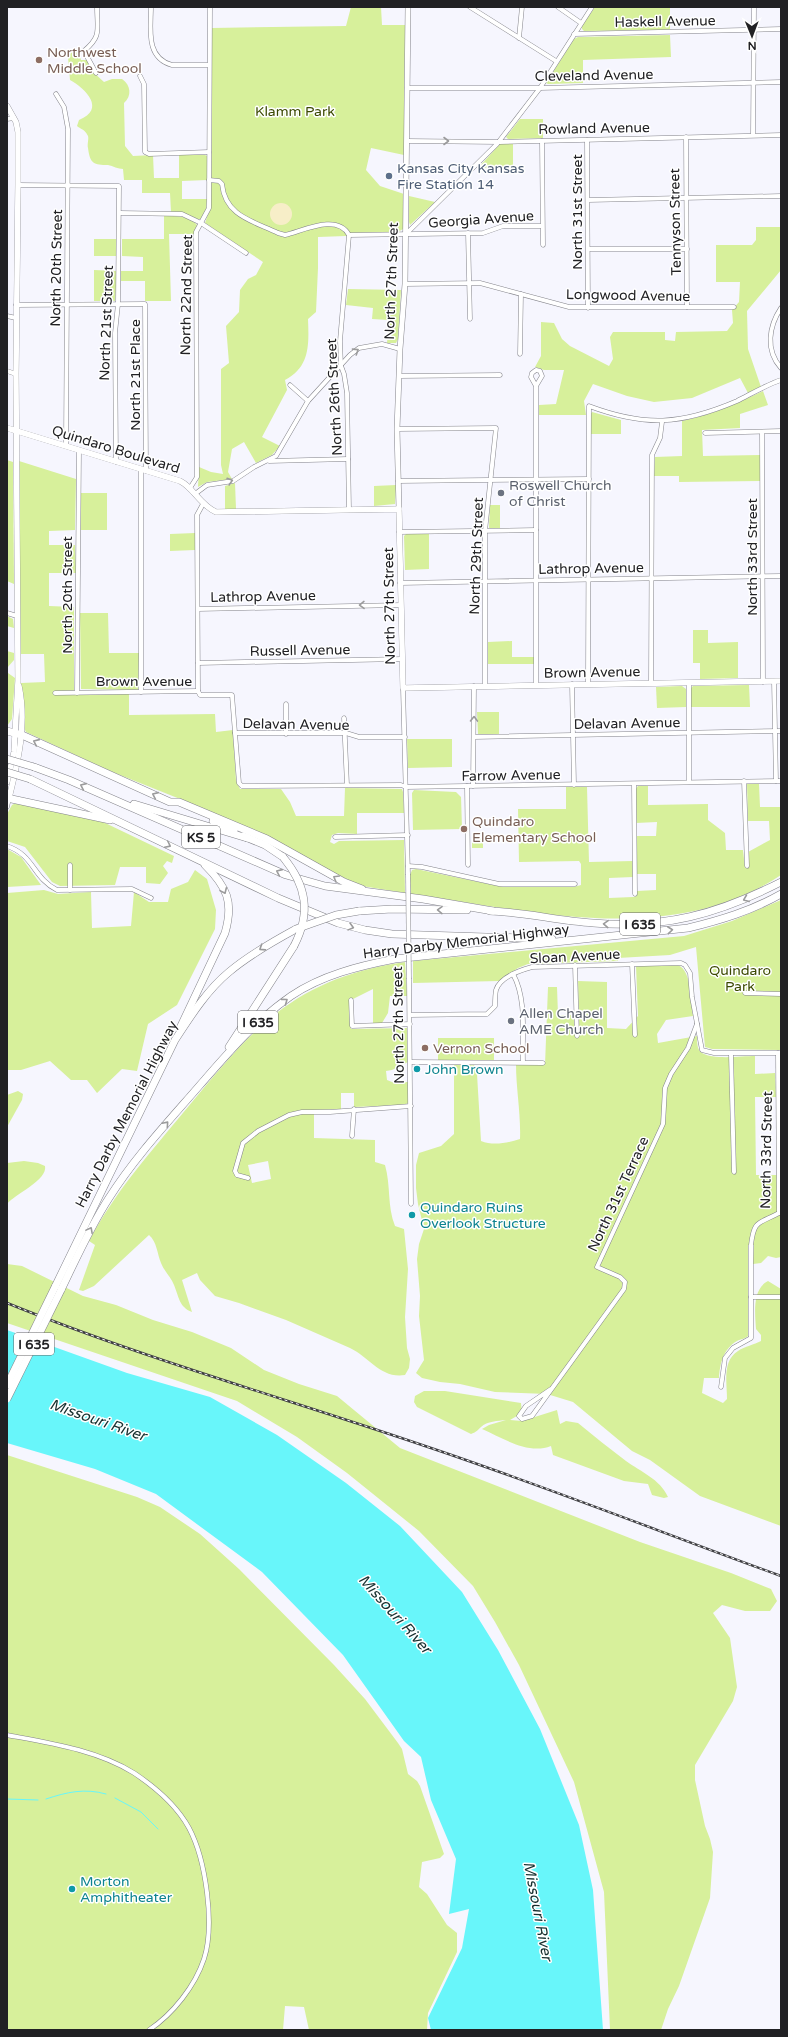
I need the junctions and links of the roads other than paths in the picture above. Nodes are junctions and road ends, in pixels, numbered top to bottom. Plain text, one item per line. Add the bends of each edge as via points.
1 (97, 7) edge
2 (151, 7) edge
3 (210, 7) edge
4 (408, 7) edge
5 (470, 7) edge
6 (522, 7) edge
7 (558, 7) edge
8 (592, 7) edge
9 (754, 7) edge
10 (581, 22) junction
11 (781, 29) edge
12 (753, 30) junction
13 (574, 34) junction
14 (519, 38) junction
15 (556, 61) junction
16 (209, 65) junction
17 (96, 73) dead end
18 (140, 76) dead end
19 (753, 82) junction
20 (781, 82) edge
21 (407, 88) junction
22 (540, 88) junction
23 (56, 94) dead end
24 (7, 106) edge
25 (14, 118) junction
26 (7, 119) edge
27 (753, 135) junction
28 (781, 135) edge
29 (686, 137) junction
30 (587, 140) junction
31 (407, 141) junction
32 (542, 141) junction
33 (499, 142) junction
34 (209, 152) junction
35 (209, 180) junction
36 (18, 185) junction
37 (68, 186) junction
38 (781, 196) edge
39 (686, 198) junction
40 (588, 200) junction
41 (120, 213) junction
42 (201, 223) junction
43 (542, 226) junction
44 (468, 233) junction
45 (405, 234) junction
46 (349, 235) junction
47 (543, 245) dead end
48 (687, 248) junction
49 (589, 249) junction
50 (246, 253) dead end
51 (470, 282) junction
52 (405, 284) junction
53 (521, 294) junction
54 (67, 304) junction
55 (118, 304) junction
56 (16, 305) junction
57 (734, 306) dead end
58 (687, 307) junction
59 (588, 308) junction
60 (781, 308) edge
61 (7, 316) edge
62 (16, 318) junction
63 (470, 319) dead end
64 (400, 349) junction
65 (520, 354) dead end
66 (341, 366) junction
67 (781, 368) edge
68 (7, 371) edge
69 (16, 374) junction
70 (500, 375) dead end
71 (398, 376) junction
72 (781, 380) edge
73 (290, 385) dead end
74 (536, 386) dead end
75 (308, 402) junction
76 (662, 422) junction
77 (7, 428) edge
78 (397, 429) junction
79 (16, 431) junction
80 (781, 431) edge
81 (762, 432) junction
82 (705, 433) dead end
83 (66, 446) junction
84 (79, 450) junction
85 (348, 460) junction
86 (116, 462) junction
87 (264, 462) junction
88 (144, 470) junction
89 (536, 479) junction
90 (588, 479) junction
91 (490, 480) junction
92 (398, 482) junction
93 (190, 488) junction
94 (195, 494) junction
95 (204, 504) junction
96 (399, 509) junction
97 (349, 510) junction
98 (536, 530) junction
99 (485, 531) junction
100 (399, 532) junction
101 (781, 576) edge
102 (763, 577) junction
103 (651, 578) junction
104 (588, 579) junction
105 (537, 580) junction
106 (485, 581) junction
107 (400, 582) junction
108 (401, 605) junction
109 (198, 609) junction
110 (7, 613) edge
111 (17, 616) junction
112 (402, 660) junction
113 (198, 663) junction
114 (774, 681) junction
115 (781, 681) edge
116 (763, 682) junction
117 (652, 683) junction
118 (689, 683) junction
119 (572, 684) junction
120 (588, 684) junction
121 (536, 685) junction
122 (474, 686) junction
123 (485, 686) junction
124 (403, 688) junction
125 (198, 691) junction
126 (141, 692) junction
127 (55, 693) dead end
128 (77, 693) junction
129 (286, 704) dead end
130 (344, 718) dead end
131 (7, 731) edge
132 (775, 731) junction
133 (781, 731) edge
134 (346, 733) junction
135 (689, 733) junction
136 (18, 734) junction
137 (235, 734) junction
138 (286, 734) junction
139 (573, 735) junction
140 (474, 736) junction
141 (404, 737) junction
142 (7, 758) edge
143 (7, 772) edge
144 (779, 781) edge
145 (7, 782) edge
146 (689, 782) junction
147 (744, 782) junction
148 (634, 784) junction
149 (347, 785) junction
150 (574, 785) junction
151 (406, 786) junction
152 (467, 786) junction
153 (473, 786) junction
154 (96, 792) junction
155 (8, 798) edge
156 (170, 802) junction
157 (7, 807) edge
158 (121, 822) junction
159 (408, 835) junction
160 (335, 837) dead end
161 (247, 838) junction
162 (7, 846) edge
163 (200, 861) junction
164 (70, 865) dead end
165 (468, 865) dead end
166 (408, 866) junction
167 (747, 866) dead end
168 (781, 882) edge
169 (575, 884) dead end
170 (70, 890) junction
171 (372, 893) junction
172 (635, 894) dead end
173 (781, 894) edge
174 (151, 898) dead end
175 (493, 911) junction
176 (576, 940) junction
177 (632, 964) junction
178 (575, 965) junction
179 (513, 974) junction
180 (745, 994) dead end
181 (781, 994) edge
182 (351, 1000) dead end
183 (410, 1014) junction
184 (410, 1024) junction
185 (697, 1024) junction
186 (635, 1035) dead end
187 (578, 1036) dead end
188 (176, 1040) junction
189 (779, 1053) edge
190 (731, 1054) junction
191 (411, 1062) junction
192 (523, 1062) junction
193 (543, 1062) dead end
194 (216, 1067) junction
195 (411, 1106) junction
196 (354, 1109) junction
197 (352, 1136) dead end
198 (734, 1172) dead end
199 (248, 1178) dead end
200 (411, 1204) dead end
201 (780, 1214) edge
202 (58, 1288) junction
203 (751, 1297) junction
204 (781, 1298) edge
205 (7, 1385) edge
206 (721, 1388) dead end
207 (551, 1389) junction
208 (7, 1399) edge
209 (7, 1735) edge
210 (149, 2030) edge

1 - 17 street via 97,37 84,52
2 - 16 street via 153,49 166,63
3 - 16 street, North 22nd Street
4 - 21 street, North 27th Street
5 - 14 street
6 - 14 street
7 - 10 street
8 - 10 street
9 - 12 street
10 - 13 street
11 - 12 street, Haskell Avenue
12 - 13 street, Haskell Avenue
12 - 19 street
13 - 15 street
14 - 15 street
15 - 22 street
16 - 34 street, North 22nd Street
18 - 34 street via 144,84 145,152
19 - 20 street, Cleveland Avenue
19 - 22 street, Cleveland Avenue
19 - 27 street
21 - 22 street, Cleveland Avenue
21 - 31 street, North 27th Street
22 - 33 street
23 - 37 street, North 20th Street via 64,106 67,118
24 - 25 main road
25 - 26 street
25 - 36 main road via 18,132
27 - 28 street, Rowland Avenue
27 - 29 street, Rowland Avenue
29 - 30 street, Rowland Avenue
29 - 39 street, Tennyson Street
30 - 32 street, Rowland Avenue
30 - 40 street, North 31st Street
31 -> 33 street, Rowland Avenue
31 - 45 street, North 27th Street
32 - 33 street, Rowland Avenue
32 - 43 street
33 - 45 street
34 - 35 street, North 22nd Street
35 - 42 street, North 22nd Street via 209,208
35 - 46 street via 222,184 223,196 234,211 278,234 285,235 329,224 343,228
36 - 37 street
36 - 56 main road
37 - 41 street, North 21st Street via 119,186
37 - 54 street, North 20th Street
38 - 39 street
39 - 40 street
39 - 48 street, Tennyson Street
40 - 49 street, North 31st Street
41 - 42 street via 182,214
41 - 55 street, North 21st Street
42 - 50 street
42 - 93 street, North 22nd Street via 196,236 197,477
43 - 44 street, Georgia Avenue via 503,226 487,232
43 - 47 street
44 - 45 street, Georgia Avenue
44 - 51 street
45 - 46 street, Georgia Avenue
45 - 52 street, North 27th Street
46 - 66 street, North 26th Street via 340,341
48 - 49 street
48 - 58 street, Tennyson Street
49 - 59 street, North 31st Street
51 - 52 street, Longwood Avenue
51 - 53 street, Longwood Avenue
51 - 63 street
52 - 64 street, North 27th Street
53 - 59 street, Longwood Avenue via 568,308
53 - 65 street
54 - 55 street
54 - 56 street
54 - 83 street, North 20th Street
55 - 86 street, North 21st Street via 115,333
55 - 88 street, North 21st Place via 145,304
56 - 62 main road
57 - 58 street, Longwood Avenue
58 - 59 street, Longwood Avenue
60 - 67 street via 773,321 770,335 772,350
61 - 62 street
62 - 69 main road
66 -> 64 street via 350,355 366,345 382,344
64 - 71 street, North 27th Street
66 - 75 street
66 - 85 street, North 26th Street via 347,393
68 - 69 street
69 - 79 main road
70 - 71 street
71 - 78 street, North 27th Street
72 - 76 street via 718,408
73 - 75 street
74 - 89 street
75 - 87 street via 276,456
76 - 90 street via 614,416 589,406
76 - 103 street via 660,438 652,455
77 - 79 main road, Quindaro Boulevard
78 - 91 street, North 29th Street via 496,428
78 - 92 street, North 27th Street
79 - 83 main road, Quindaro Boulevard
79 - 111 main road
80 - 81 street
81 - 82 street
81 - 102 street, North 33rd Street
83 - 84 main road, Quindaro Boulevard
84 - 86 main road, Quindaro Boulevard
84 - 128 street, North 20th Street
85 - 87 street
85 - 97 street, North 26th Street
86 - 88 main road, Quindaro Boulevard
94 -> 87 street via 207,485 233,481
88 - 93 main road, Quindaro Boulevard via 180,481
88 - 126 street
89 - 90 street
89 - 91 street
89 - 98 street
90 - 104 street
91 - 92 street
91 - 99 street, North 29th Street
92 - 96 street, North 27th Street
93 - 94 main road, Quindaro Boulevard
94 - 95 main road, Quindaro Boulevard
95 - 97 main road, Quindaro Boulevard via 209,509 222,513
95 - 109 street via 196,515
96 - 97 main road, Quindaro Boulevard
96 - 100 main road, North 27th Street
98 - 99 street
98 - 105 street
99 - 100 street
99 - 106 street, North 29th Street
100 - 107 main road, North 27th Street
101 - 102 street, Lathrop Avenue
102 - 103 street, Lathrop Avenue
102 - 116 street, North 33rd Street
103 - 104 street, Lathrop Avenue
103 - 117 street
104 - 105 street, Lathrop Avenue
104 - 120 street
105 - 106 street, Lathrop Avenue
105 - 121 street
106 - 107 street, Lathrop Avenue
106 - 123 street, North 29th Street
107 - 108 main road, North 27th Street
108 -> 109 street, Lathrop Avenue
108 - 112 main road, North 27th Street
109 - 113 street
110 - 111 street
111 - 136 main road via 18,681 21,694
112 - 113 street, Russell Avenue
112 - 124 main road, North 27th Street
113 - 125 street
114 - 115 main road, Brown Avenue
114 - 116 main road, Brown Avenue
114 - 132 street
116 - 118 main road, Brown Avenue
117 - 118 main road, Brown Avenue
117 - 120 main road, Brown Avenue
118 - 135 street
119 - 120 main road, Brown Avenue
119 - 121 main road, Brown Avenue
119 - 139 street
121 - 123 main road, Brown Avenue
122 - 123 main road, Brown Avenue
122 - 124 main road, Brown Avenue
140 -> 122 street
124 - 141 street, North 27th Street
125 - 126 street, Brown Avenue
125 - 137 street, Brown Avenue via 200,695 232,695
126 - 128 street, Brown Avenue
127 - 128 street, Brown Avenue
129 - 138 street
130 - 134 street
131 - 136 highway
132 - 133 street, Delavan Avenue
132 - 135 street, Delavan Avenue
132 - 144 street
134 - 138 street, Delavan Avenue
134 - 141 street, Delavan Avenue via 359,737
134 - 149 street
135 - 139 street, Delavan Avenue
135 - 146 street
136 - 145 main road
136 - 155 main road via 21,750
156 -> 136 highway
137 - 138 street, Delavan Avenue
137 - 149 street, Farrow Avenue via 239,783 242,786
139 - 140 street, Delavan Avenue
139 - 150 street
140 - 153 street
141 - 151 street, North 27th Street
154 -> 142 highway, KS 5, bridge
143 - 158 highway, KS 5, bridge via 30,779
144 - 147 street, Farrow Avenue
146 - 147 street, Farrow Avenue
146 - 148 street, Farrow Avenue
147 - 167 street
148 - 150 street, Farrow Avenue
148 - 172 street
149 - 151 street, Farrow Avenue
150 - 153 street, Farrow Avenue
151 - 152 street, Farrow Avenue
151 - 159 street, North 27th Street
152 - 153 street, Farrow Avenue
152 - 165 street
154 - 161 highway
171 -> 154 highway, KS 5 via 325,886 286,875
155 - 157 street
155 - 158 highway
156 - 161 highway
171 -> 156 highway via 344,882 267,839 179,802
158 -> 163 highway, KS 5
159 - 160 street
159 - 166 street, North 27th Street
161 - 194 highway, bridge via 284,857 296,874 304,897 305,917 294,946
162 - 170 street via 22,852 46,884 57,890
163 -> 176 highway, KS 5 via 299,907 338,923 365,930 392,934
163 -> 188 highway via 218,878 225,890 230,918 185,1014
164 - 170 street
166 - 169 street via 499,884
166 - 183 street, North 27th Street, bridge
168 -> 175 highway, Harry Darby Memorial Highway / I 635 via 748,898 702,915 657,923 592,923
170 - 174 street via 132,889
171 - 175 highway, KS 5
176 -> 173 highway, Harry Darby Memorial Highway / I 635 via 688,928 762,905
175 -> 188 highway, Harry Darby Memorial Highway / I 635, bridge via 359,911 336,915 296,929 262,948 228,973 190,1017
194 -> 176 highway, Harry Darby Memorial Highway / I 635 via 261,1018 320,980 353,968 396,959
177 - 178 street, Sloan Avenue
177 - 185 street, Sloan Avenue via 685,965 690,973
177 - 186 street
178 - 179 street, Sloan Avenue via 532,967
178 - 187 street
179 - 183 street, Sloan Avenue via 496,990 495,1006 491,1012
179 - 192 street via 521,998
180 - 181 street
182 - 184 street via 352,1026
183 - 184 street, North 27th Street
184 - 191 street, North 27th Street
185 - 190 street via 702,1050
185 - 207 street, North 31st Terrace via 688,1048 665,1088 663,1124 597,1267 625,1282 624,1289
188 - 202 highway, Harry Darby Memorial Highway / I 635
189 - 190 street
189 - 201 street, North 33rd Street
190 - 198 street
191 - 192 street
191 - 195 street, North 27th Street
192 - 193 street
202 -> 194 highway, Harry Darby Memorial Highway / I 635 via 113,1192 139,1156
195 - 196 street
195 - 200 street, North 27th Street
196 - 197 street
196 - 199 street via 295,1113 276,1120 258,1131 243,1143 236,1164 237,1175
201 - 203 street, North 33rd Street via 757,1223 754,1227 751,1245
202 - 205 highway, Harry Darby Memorial Highway / I 635, bridge
202 - 208 highway, Harry Darby Memorial Highway / I 635, bridge
203 - 204 street
203 - 206 street, North 33rd Street via 751,1338 733,1348 725,1358
207 - 207 street, North 31st Terrace via 532,1416 522,1419 519,1416 526,1406
209 - 210 street via 84,1751 133,1772 171,1803 189,1828 201,1858 206,1890 204,1958 187,1991 164,2018

